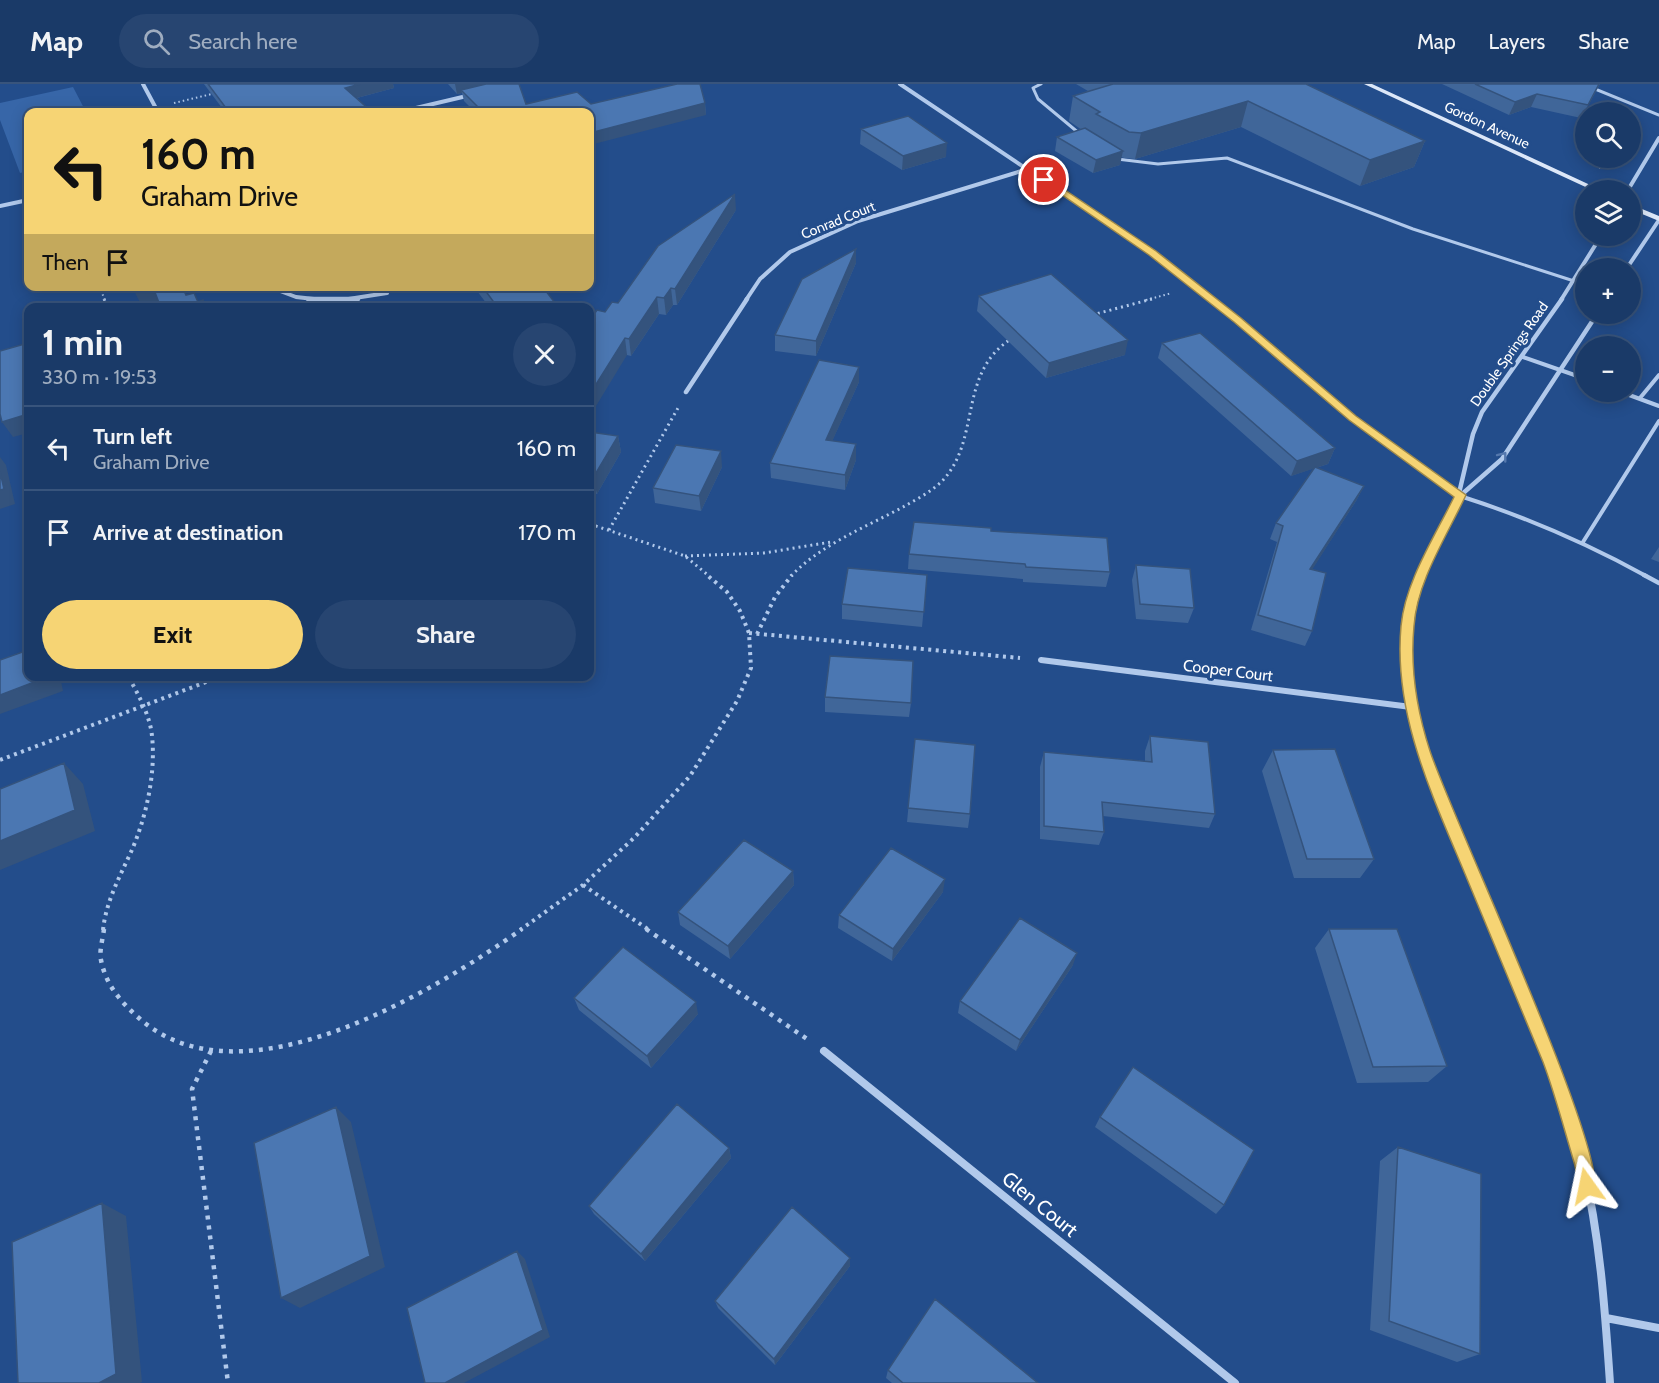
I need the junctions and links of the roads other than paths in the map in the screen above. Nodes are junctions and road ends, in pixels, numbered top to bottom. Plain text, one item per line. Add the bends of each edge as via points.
1 (142, 84) edge
2 (900, 84) edge
3 (1041, 84) edge
4 (1366, 84) edge
5 (1583, 84) edge
6 (475, 94) edge
7 (156, 108) edge
8 (416, 108) edge
9 (1659, 115) edge
10 (1659, 138) edge
11 (1088, 140) edge
12 (1113, 158) edge
13 (1028, 169) junction
14 (1575, 180) edge
15 (1634, 180) edge
16 (24, 201) edge
17 (0, 206) edge
18 (1641, 211) edge
19 (1659, 219) edge
20 (1595, 246) edge
21 (1634, 258) edge
22 (1574, 281) junction
23 (279, 291) edge
24 (387, 293) dead end
25 (1590, 324) edge
26 (1523, 357) junction
27 (1559, 369) junction
28 (1575, 375) edge
29 (1659, 375) edge
30 (686, 392) road end
31 (1641, 397) edge
32 (1641, 398) edge
33 (1659, 406) edge
34 (1659, 421) edge
35 (1460, 495) junction
36 (1583, 542) junction
37 (1659, 583) edge
38 (1041, 660) road end
39 (1411, 707) junction
40 (824, 1051) road end
41 (1606, 1318) junction
42 (1659, 1328) edge
43 (1235, 1383) edge
44 (1610, 1383) edge

1 - 7 street
2 - 13 street
3 - 11 lane via 1033,88 1038,99
4 - 14 main road, Gordon Avenue
5 - 9 lane
6 - 8 street
10 - 15 street
12 - 22 lane via 1136,165 1227,158 1413,229
13 - 30 street, Conrad Court via 858,221 790,252 760,279
13 - 35 street via 1196,286 1352,418
16 - 17 street
18 - 19 main road
19 - 21 street
20 - 22 street, Double Springs Road
22 - 26 street, Double Springs Road
23 - 24 street via 312,300
25 - 27 street, Double Springs Road
26 - 27 lane
26 - 35 street, Double Springs Road via 1471,433
27 - 28 lane
35 -> 27 street, Double Springs Road via 1502,459
29 - 31 lane
32 - 33 lane
34 - 36 lane
35 - 36 lane
35 - 39 street, Double Springs Road via 1419,584 1407,624 1406,670
36 - 37 lane
38 - 39 street, Cooper Court
39 - 41 street, Double Springs Road via 1448,817 1552,1066 1583,1165 1603,1273
40 - 43 street, Glen Court
41 - 42 street
41 - 44 street, Double Springs Road

